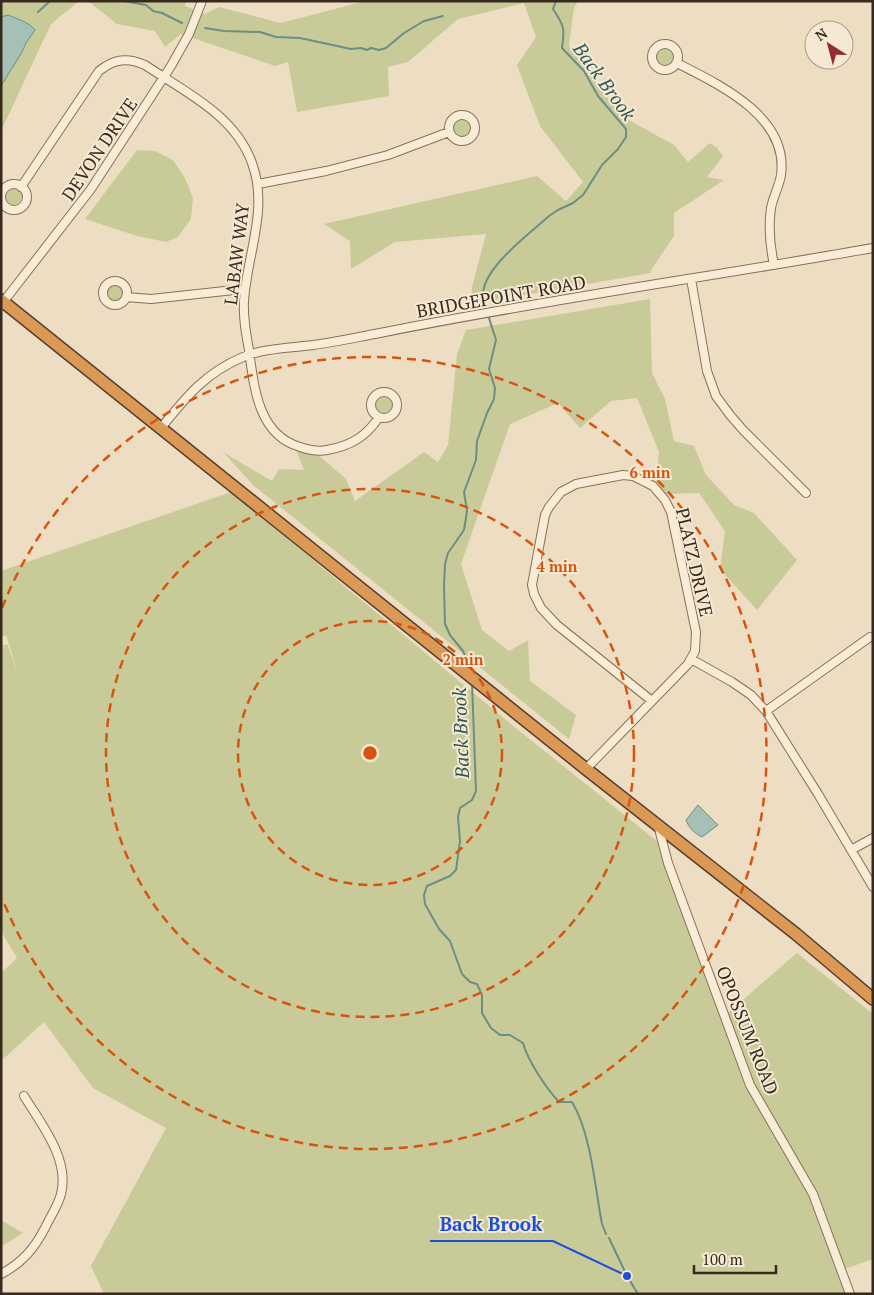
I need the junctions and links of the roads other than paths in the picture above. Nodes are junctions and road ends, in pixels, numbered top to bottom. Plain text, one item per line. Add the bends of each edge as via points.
1 (202, 1) edge
2 (677, 63) dead end
3 (164, 77) junction
4 (449, 132) dead end
5 (258, 184) junction
6 (22, 187) dead end
7 (873, 248) edge
8 (774, 265) junction
9 (692, 279) junction
10 (245, 291) junction
11 (126, 297) dead end
12 (2, 302) edge
13 (249, 355) junction
14 (379, 417) dead end
15 (161, 428) junction
16 (806, 492) dead end
17 (870, 637) dead end
18 (691, 659) junction
19 (652, 702) junction
20 (766, 711) junction
21 (586, 769) junction
22 (658, 824) junction
23 (873, 838) edge
24 (851, 850) junction
25 (873, 887) edge
26 (873, 999) edge
27 (24, 1096) dead end
28 (1, 1274) edge
29 (850, 1294) edge

1 - 3 street, DEVON DRIVE via 180,51
2 - 8 street via 731,92 774,135 781,155 781,168 769,230
3 - 5 street, LABAW WAY via 233,128 249,155
3 - 6 street, LABAW WAY via 136,61 107,64 91,82
3 - 12 street, DEVON DRIVE via 86,196
4 - 5 street via 388,155
5 - 10 street, LABAW WAY via 259,213
7 - 8 street, BRIDGEPOINT ROAD
8 - 9 street, BRIDGEPOINT ROAD
9 - 13 street, BRIDGEPOINT ROAD
9 - 16 street via 707,371 716,396 743,430
10 - 11 street via 151,299
10 - 13 street, LABAW WAY via 243,314
12 - 15 highway
13 - 14 street, LABAW WAY via 263,414 271,428 290,443 311,450 339,448 363,436
13 - 15 street, BRIDGEPOINT ROAD via 219,369 200,383
15 - 21 highway
17 - 20 street
18 - 19 street
18 - 19 street, PLATZ DRIVE via 696,632 671,512 659,491 648,482 623,476 576,484 561,492 545,515 532,579 534,594 547,616
18 - 20 street via 751,695
19 - 21 street
20 - 24 street
21 - 22 highway
22 - 26 highway
22 - 29 street, OPOSSUM ROAD via 668,863 750,1085 813,1194
23 - 24 street
24 - 25 street
27 - 28 street via 57,1153 62,1169 62,1192 32,1251

